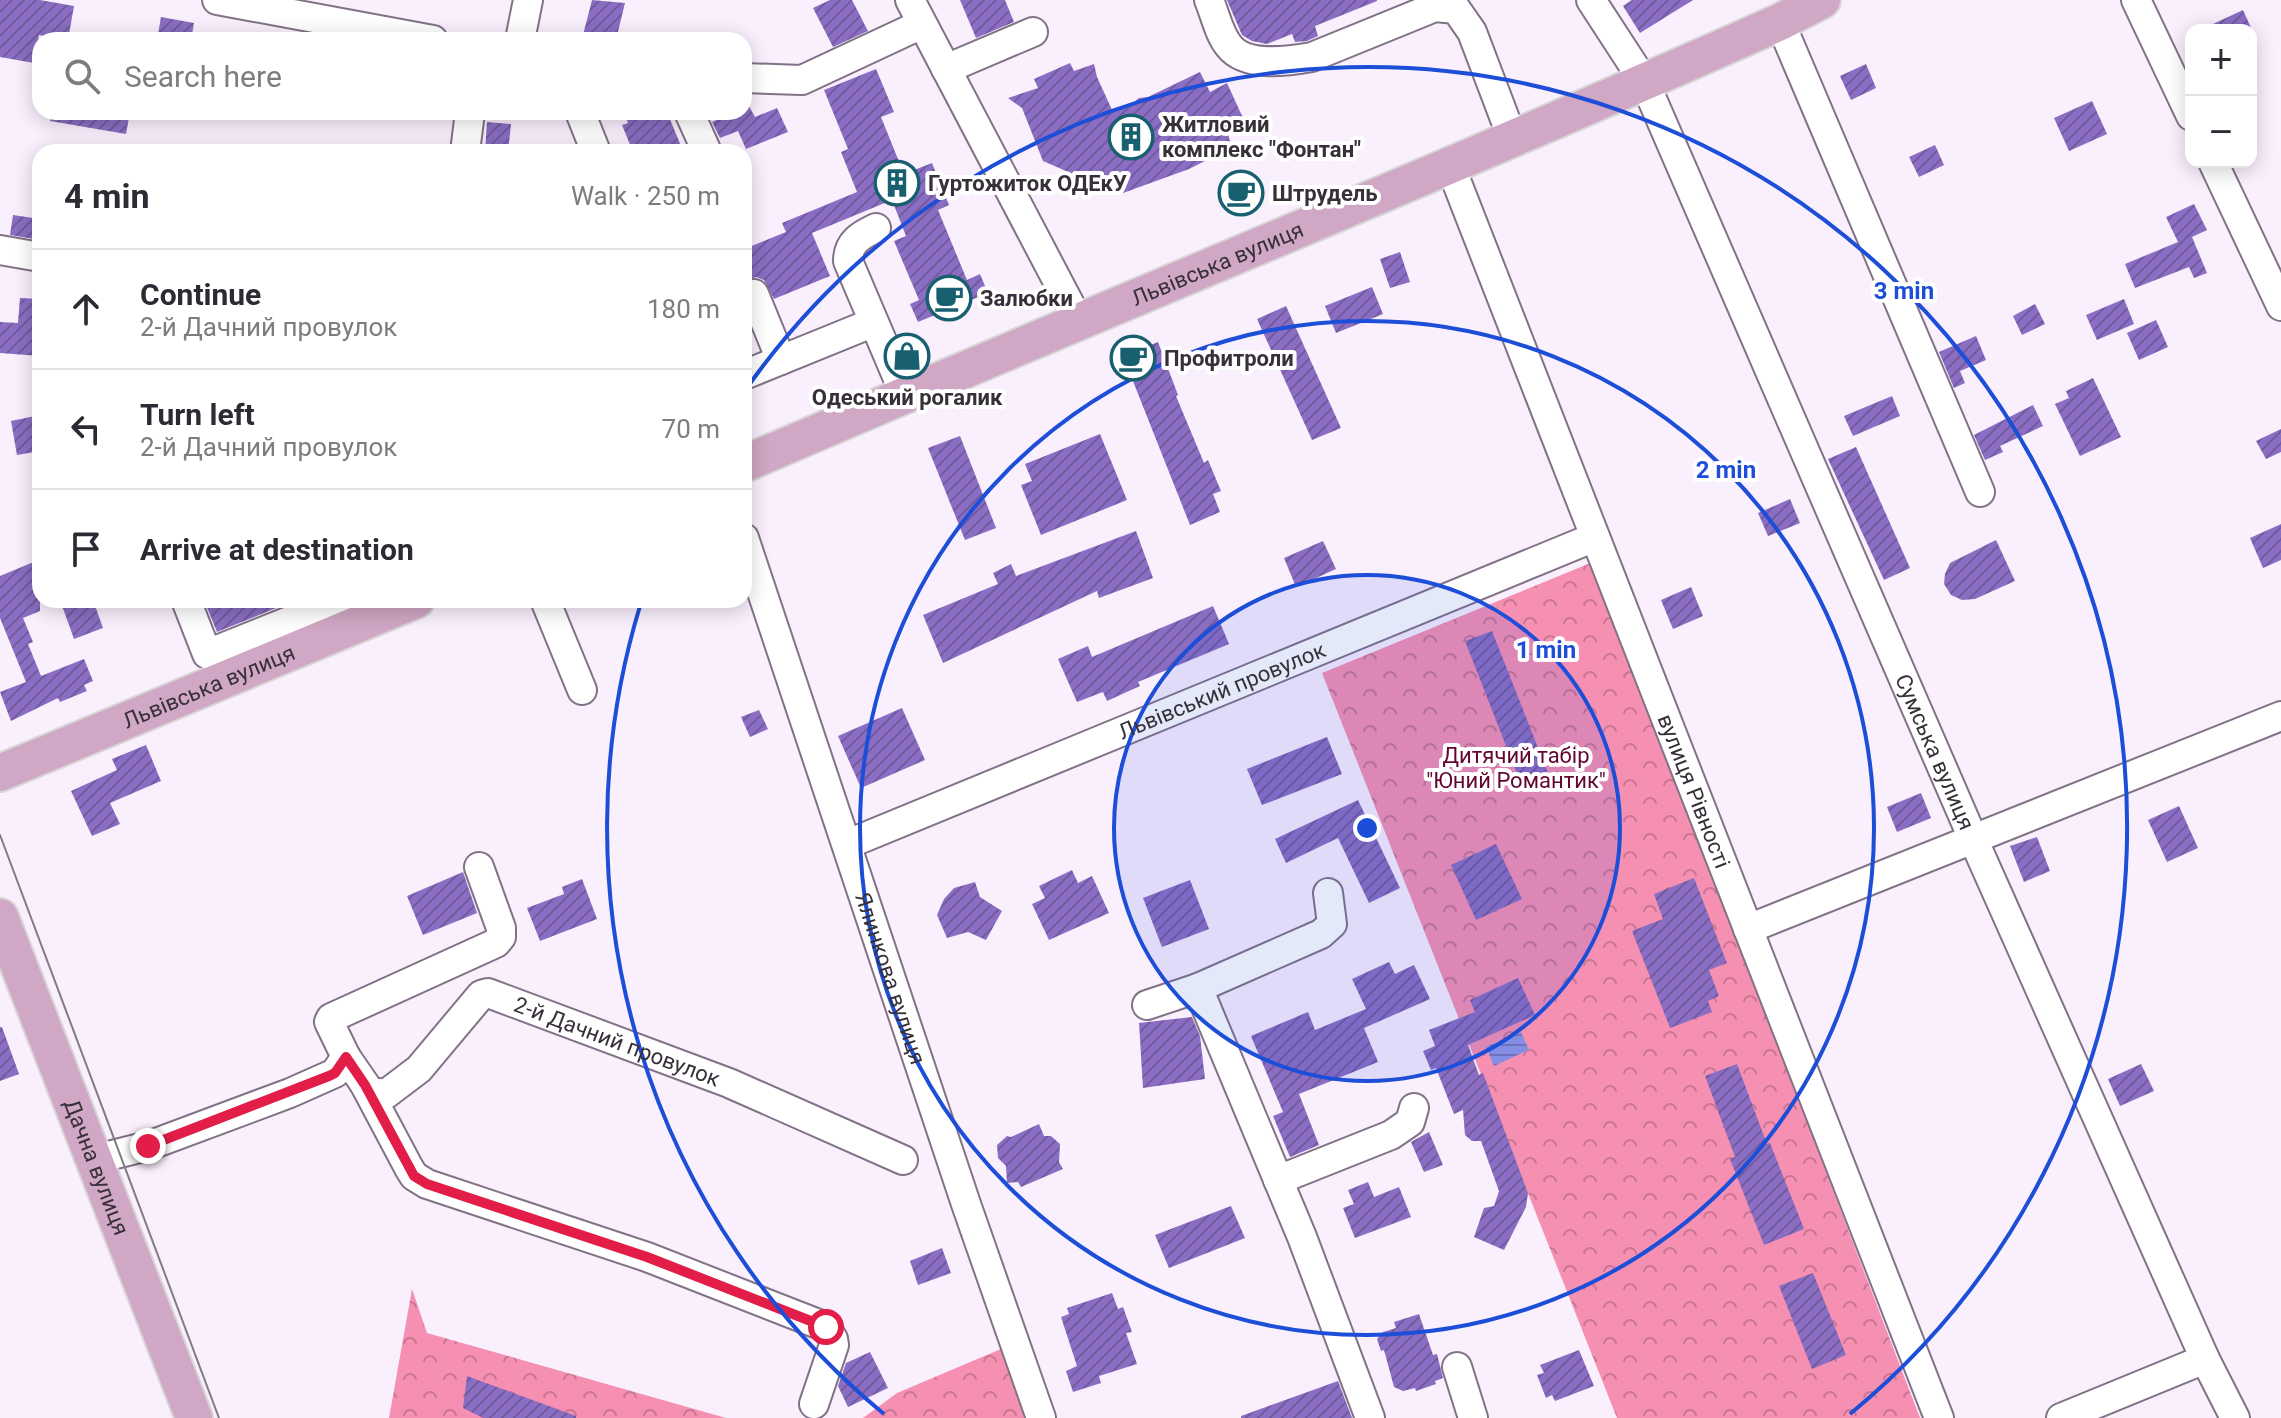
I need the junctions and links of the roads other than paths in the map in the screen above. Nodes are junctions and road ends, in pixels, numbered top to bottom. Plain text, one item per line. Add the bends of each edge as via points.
1 (528, 0) edge
2 (1209, 0) edge
3 (1591, 0) edge
4 (1822, 0) edge
5 (2136, 0) edge
6 (227, 1) edge
7 (916, 12) edge
8 (1780, 22) junction
9 (391, 32) edge
10 (522, 32) edge
11 (1033, 32) dead end
12 (946, 69) junction
13 (752, 78) edge
14 (1645, 83) junction
15 (2185, 103) edge
16 (469, 120) edge
17 (583, 120) edge
18 (693, 120) edge
19 (1513, 140) junction
20 (466, 144) edge
21 (593, 144) edge
22 (703, 144) edge
23 (1450, 165) junction
24 (2216, 168) edge
25 (876, 228) dead end
26 (0, 250) edge
27 (32, 256) edge
28 (752, 290) edge
29 (2281, 306) edge
30 (1078, 320) junction
31 (872, 323) junction
32 (781, 360) junction
33 (752, 372) edge
34 (905, 395) junction
35 (752, 461) edge
36 (1980, 492) dead end
37 (1595, 537) junction
38 (752, 562) edge
39 (189, 608) edge
40 (322, 608) edge
41 (397, 608) edge
42 (548, 608) edge
43 (582, 690) dead end
44 (2281, 716) edge
45 (0, 773) edge
46 (1974, 841) junction
47 (848, 844) junction
48 (479, 867) dead end
49 (1328, 893) dead end
50 (0, 917) edge
51 (1748, 929) junction
52 (1198, 988) junction
53 (1147, 1005) dead end
54 (346, 1057) junction
55 (365, 1085) junction
56 (1414, 1108) dead end
57 (92, 1160) junction
58 (903, 1160) dead end
59 (1278, 1180) junction
60 (2205, 1359) junction
61 (1457, 1367) dead end
62 (814, 1404) dead end
63 (194, 1418) edge
64 (1041, 1418) edge
65 (1370, 1418) edge
66 (1473, 1418) edge
67 (1939, 1418) edge
68 (2061, 1418) edge
69 (2235, 1418) edge

1 - 10 street
2 - 19 street via 1226,43 1254,60 1312,57 1435,7 1456,9 1472,32
3 - 14 street, Сумська вулиця
4 - 8 main road, Львівська вулиця
5 - 15 street
6 - 9 street
7 - 12 street
7 - 13 street via 802,80
8 - 14 main road, Львівська вулиця
8 - 36 street
11 - 12 street
12 - 30 street
14 - 19 main road, Львівська вулиця
14 - 46 street, Сумська вулиця
16 - 20 street
17 - 21 street
18 - 22 street
19 - 23 main road, Львівська вулиця
23 - 30 main road, Львівська вулиця
23 - 37 street, вулиця Рівності
24 - 29 street
25 - 31 street via 855,240 848,251
26 - 27 street
28 - 32 street
30 - 34 main road, Львівська вулиця
31 - 32 street
31 - 34 street
32 - 33 street
34 - 35 main road, Львівська вулиця
37 - 47 street, Львівський провулок
37 - 51 street, вулиця Рівності
38 - 47 street, Ялинкова вулиця
39 - 40 street via 207,654
41 - 45 main road, Львівська вулиця
42 - 43 street
44 - 46 street
46 - 51 street
46 - 60 street, Сумська вулиця
47 - 64 street, Ялинкова вулиця
48 - 54 street via 501,937 331,1018
49 - 52 street via 1332,924 1321,934
50 - 57 main road, Дачна вулиця
51 - 67 street, вулиця Рівності
52 - 53 street
52 - 59 street
54 - 55 street
54 - 57 street via 335,1073 290,1093 148,1146
55 - 58 street, 2-й Дачний провулок via 377,1095 396,1088 488,993 729,1083
55 - 62 street via 414,1176 427,1184 647,1257 826,1327 834,1345
56 - 59 street via 1410,1122 1391,1135
57 - 63 main road, Дачна вулиця
59 - 65 street
60 - 68 street
60 - 69 street, Сумська вулиця
61 - 66 street

